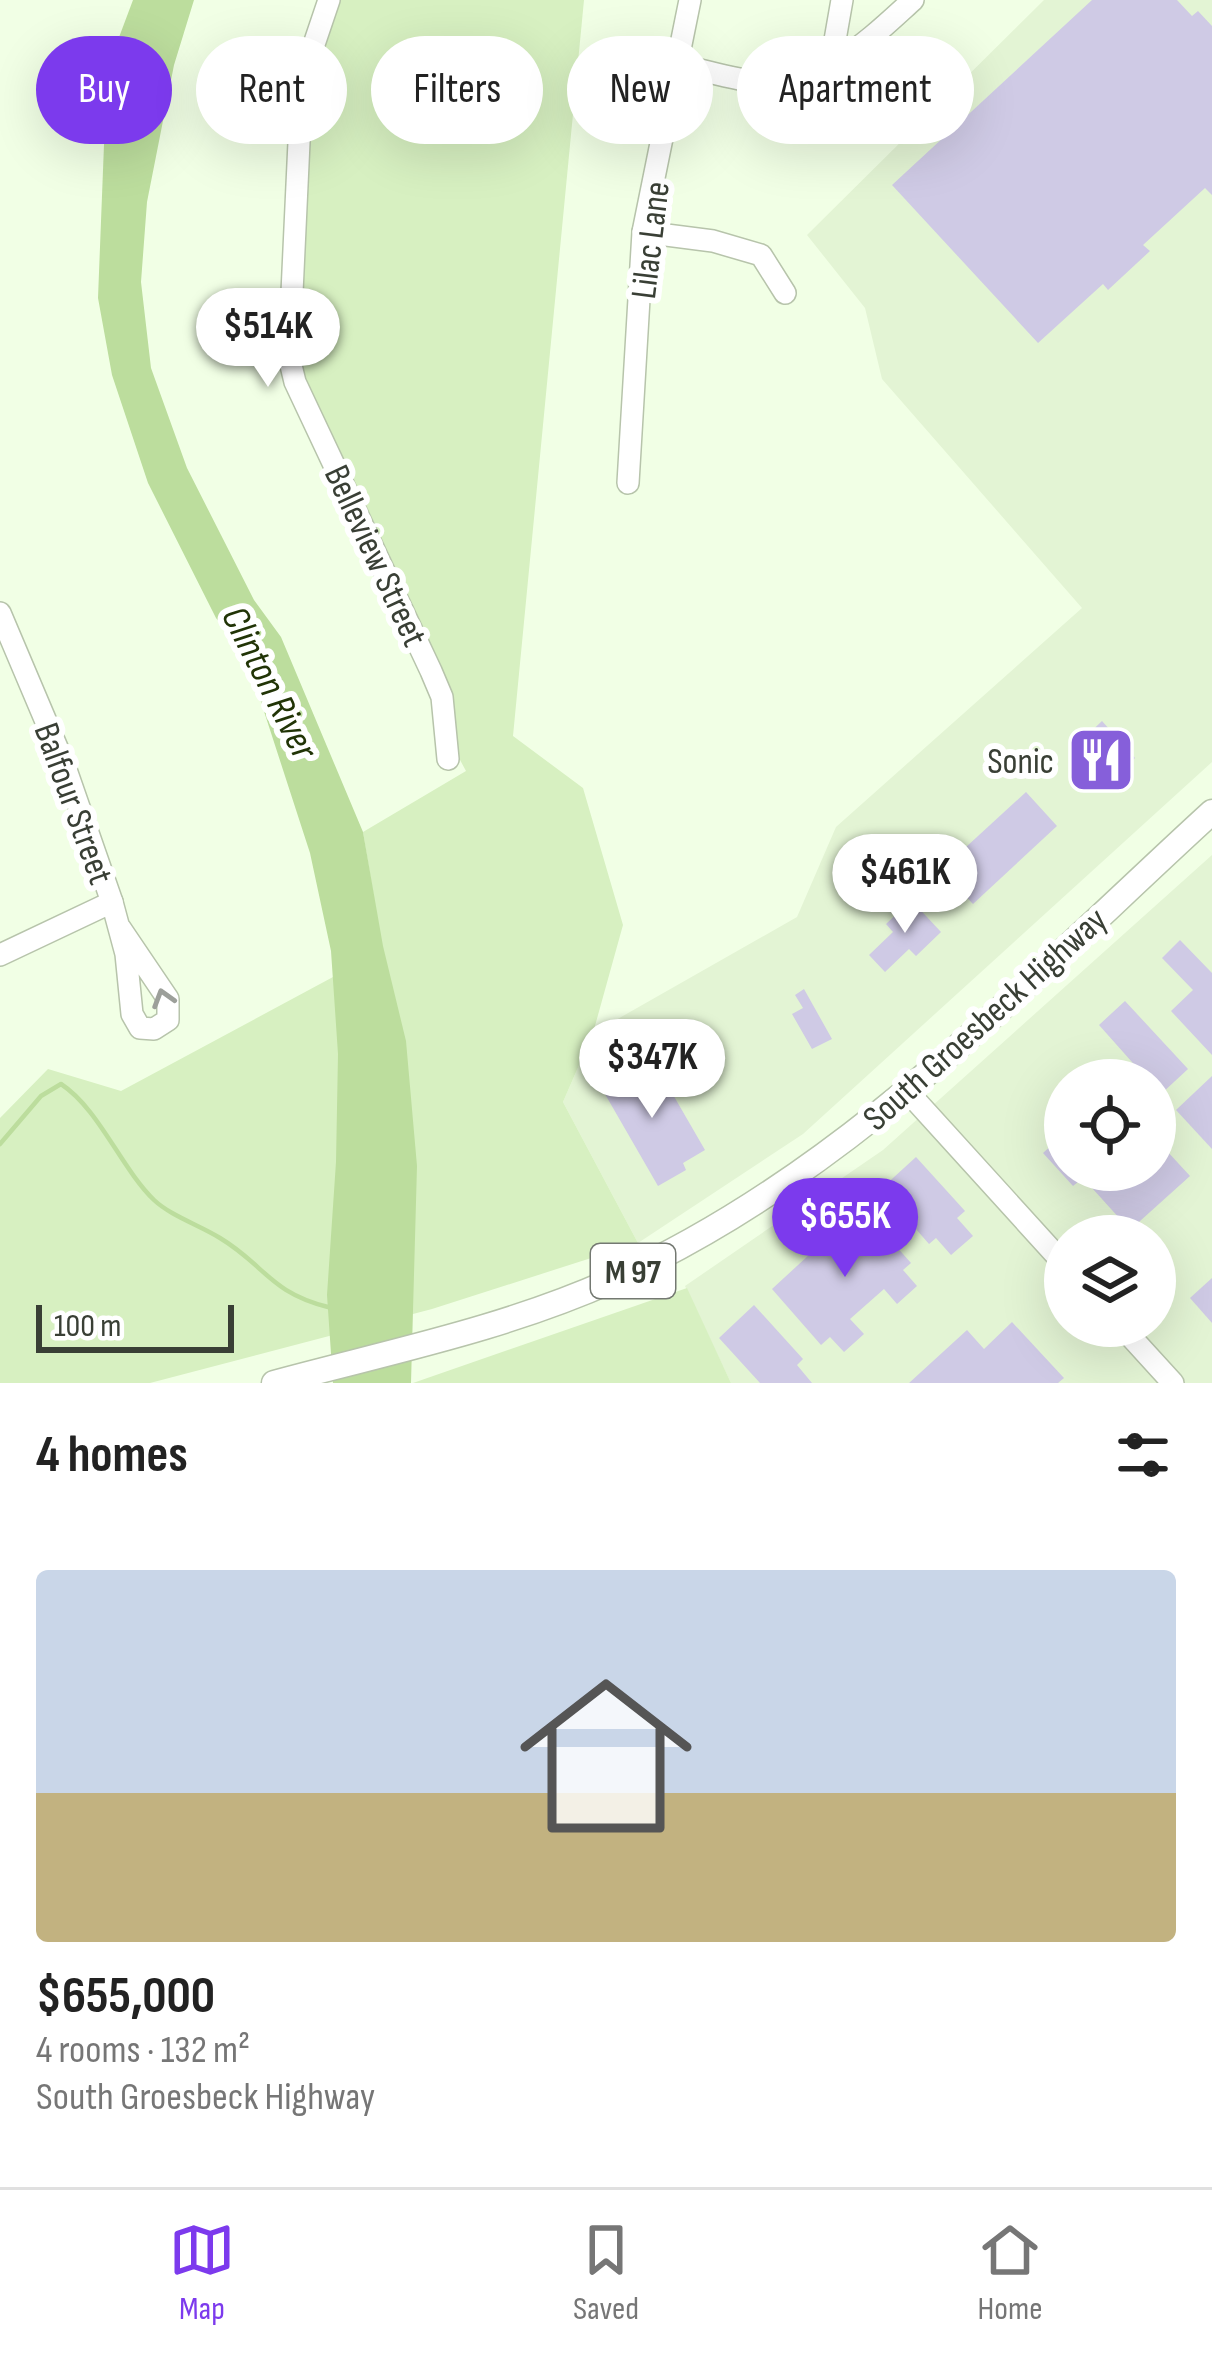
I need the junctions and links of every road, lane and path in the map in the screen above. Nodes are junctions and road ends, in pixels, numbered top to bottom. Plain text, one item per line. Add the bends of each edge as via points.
1 (329, 0) edge
2 (690, 0) edge
3 (842, 0) edge
4 (913, 0) edge
5 (683, 36) edge
6 (836, 36) edge
7 (869, 36) edge
8 (662, 144) edge
9 (644, 232) junction
10 (785, 293) dead end
11 (628, 483) dead end
12 (0, 613) edge
13 (448, 759) dead end
14 (1212, 812) edge
15 (112, 902) junction
16 (121, 928) dead end
17 (0, 955) edge
18 (907, 1091) junction
19 (1044, 1242) edge
20 (1140, 1347) edge
21 (274, 1383) edge
22 (1173, 1383) edge

1 - 13 street, Belleview Street via 301,99 289,357 442,698
2 - 5 street, Lilac Lane
3 - 6 street
4 - 7 street
8 - 9 street, Lilac Lane
9 - 10 street via 761,255
9 - 11 street, Lilac Lane
12 - 15 street, Balfour Street
14 - 18 main road, South Groesbeck Highway / M 97
15 - 16 street, Balfour Street
15 - 17 street
18 - 19 street
18 - 21 main road, South Groesbeck Highway / M 97 via 789,1183 570,1299
20 - 22 street

